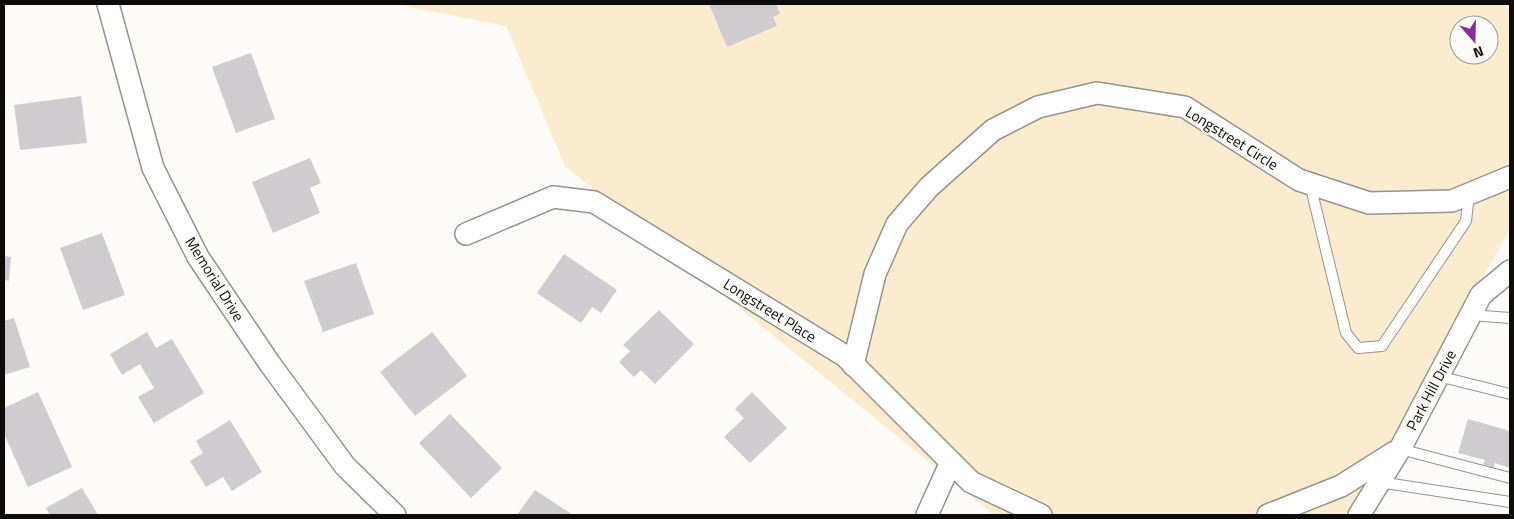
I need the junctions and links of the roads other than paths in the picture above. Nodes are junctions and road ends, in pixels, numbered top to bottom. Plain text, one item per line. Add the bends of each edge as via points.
1 (108, 4) edge
2 (1510, 177) edge
3 (1310, 184) junction
4 (1469, 194) junction
5 (466, 234) dead end
6 (1510, 271) edge
7 (1470, 315) junction
8 (1510, 318) edge
9 (853, 365) junction
10 (1438, 376) junction
11 (1510, 394) edge
12 (1400, 449) junction
13 (951, 462) junction
14 (1510, 478) edge
15 (1379, 482) junction
16 (1510, 502) edge
17 (395, 515) edge
18 (927, 515) edge
19 (1041, 515) edge
20 (1268, 515) edge
21 (1359, 515) edge

1 - 17 street, Memorial Drive via 153,168 198,257 270,364 345,466
2 - 4 street, Longstreet Circle
3 - 4 street, Longstreet Circle via 1369,203 1452,201
3 - 4 lane via 1346,333 1358,348 1382,346 1466,221
3 - 9 street, Longstreet Circle via 1185,106 1097,93 1038,107 993,130 929,187 897,224 874,274
5 - 9 street, Longstreet Place via 553,197 594,202 845,356
6 - 7 street, Park Hill Drive via 1481,295
7 - 8 lane
7 - 10 street, Park Hill Drive
9 - 13 street, Longstreet Place
10 - 11 lane
10 - 12 street, Park Hill Drive
12 - 14 lane
12 - 15 street, Park Hill Drive
12 - 20 street via 1341,486
13 - 18 street
13 - 19 street, Longstreet Place via 971,482
15 - 16 lane
15 - 21 street, Park Hill Drive

